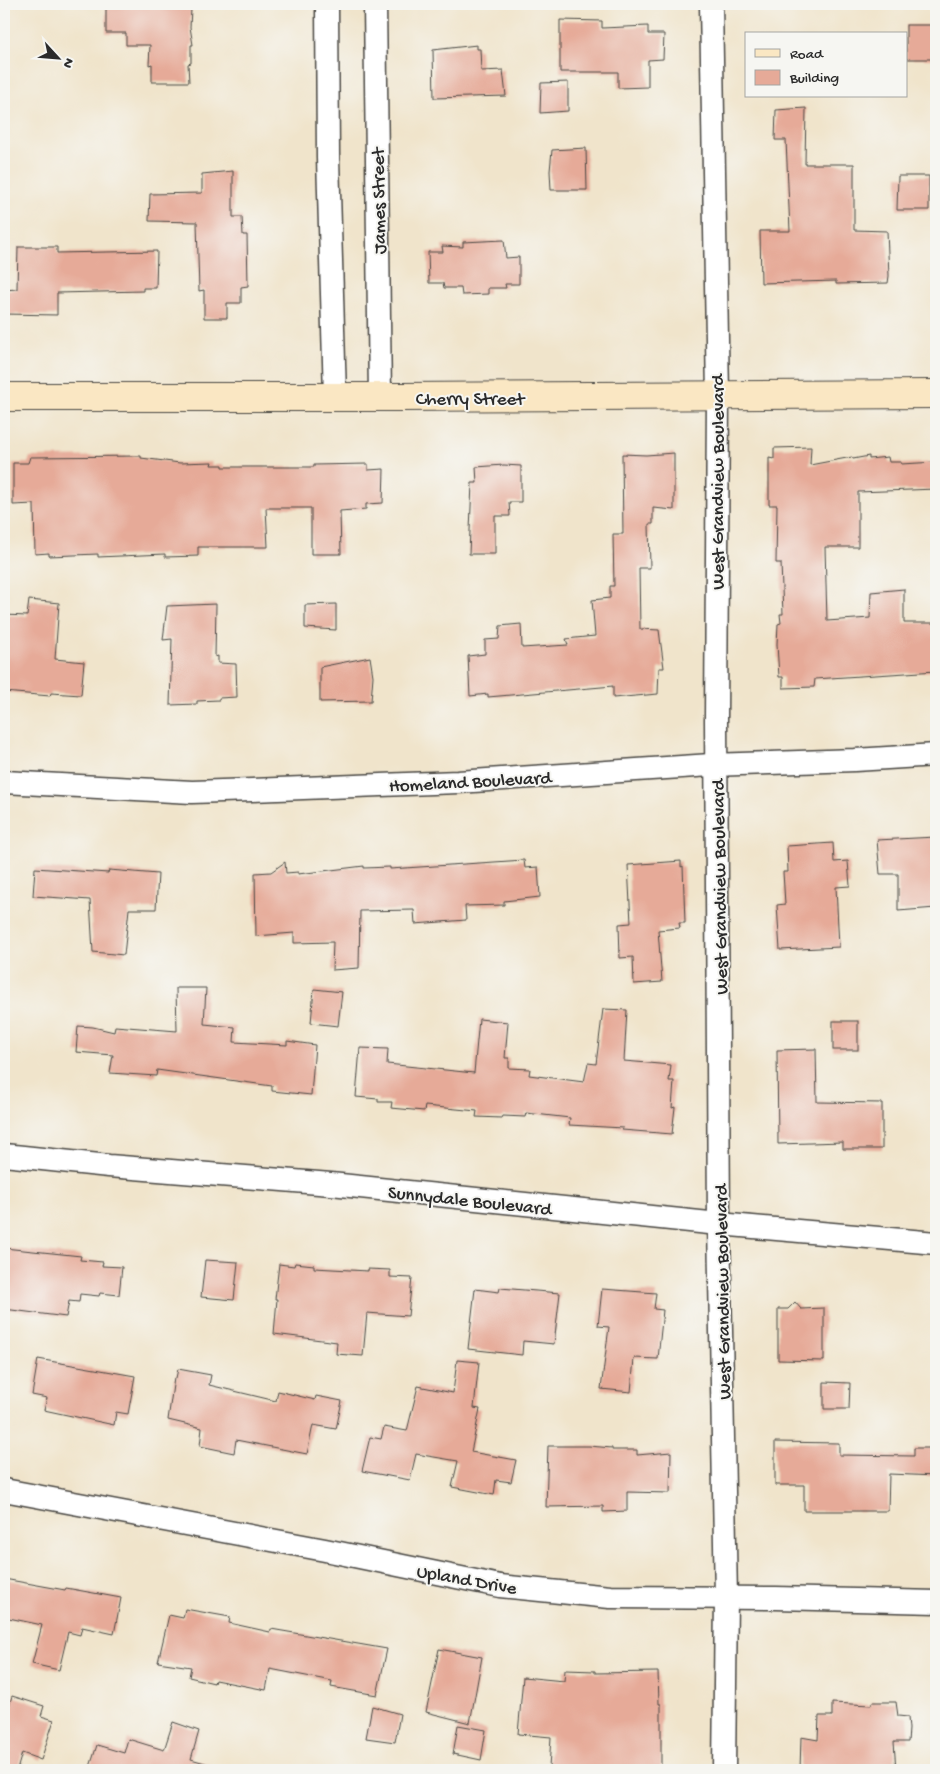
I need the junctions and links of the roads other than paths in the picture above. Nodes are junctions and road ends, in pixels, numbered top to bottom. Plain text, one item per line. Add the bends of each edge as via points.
1 (327, 4) edge
2 (375, 4) edge
3 (711, 4) edge
4 (936, 394) edge
5 (718, 395) junction
6 (335, 396) junction
7 (4, 397) edge
8 (380, 397) junction
9 (936, 755) edge
10 (717, 764) junction
11 (4, 782) edge
12 (4, 1154) edge
13 (719, 1224) junction
14 (936, 1243) edge
15 (4, 1490) edge
16 (726, 1598) junction
17 (936, 1602) edge
18 (724, 1770) edge

1 - 6 street
2 - 8 street, James Street
3 - 5 street, West Grandview Boulevard
4 - 5 street, Cherry Street
5 - 8 street, Cherry Street
5 - 10 street, West Grandview Boulevard
6 - 7 street, Cherry Street
6 - 8 street, Cherry Street
9 - 10 street, Homeland Boulevard
10 - 11 street, Homeland Boulevard via 458,782 192,792
10 - 13 street, West Grandview Boulevard
12 - 13 street, Sunnydale Boulevard
13 - 14 street, Sunnydale Boulevard
13 - 16 street, West Grandview Boulevard
15 - 16 street, Upland Drive via 500,1586 610,1597
16 - 17 street, Upland Drive
16 - 18 street, West Grandview Boulevard

